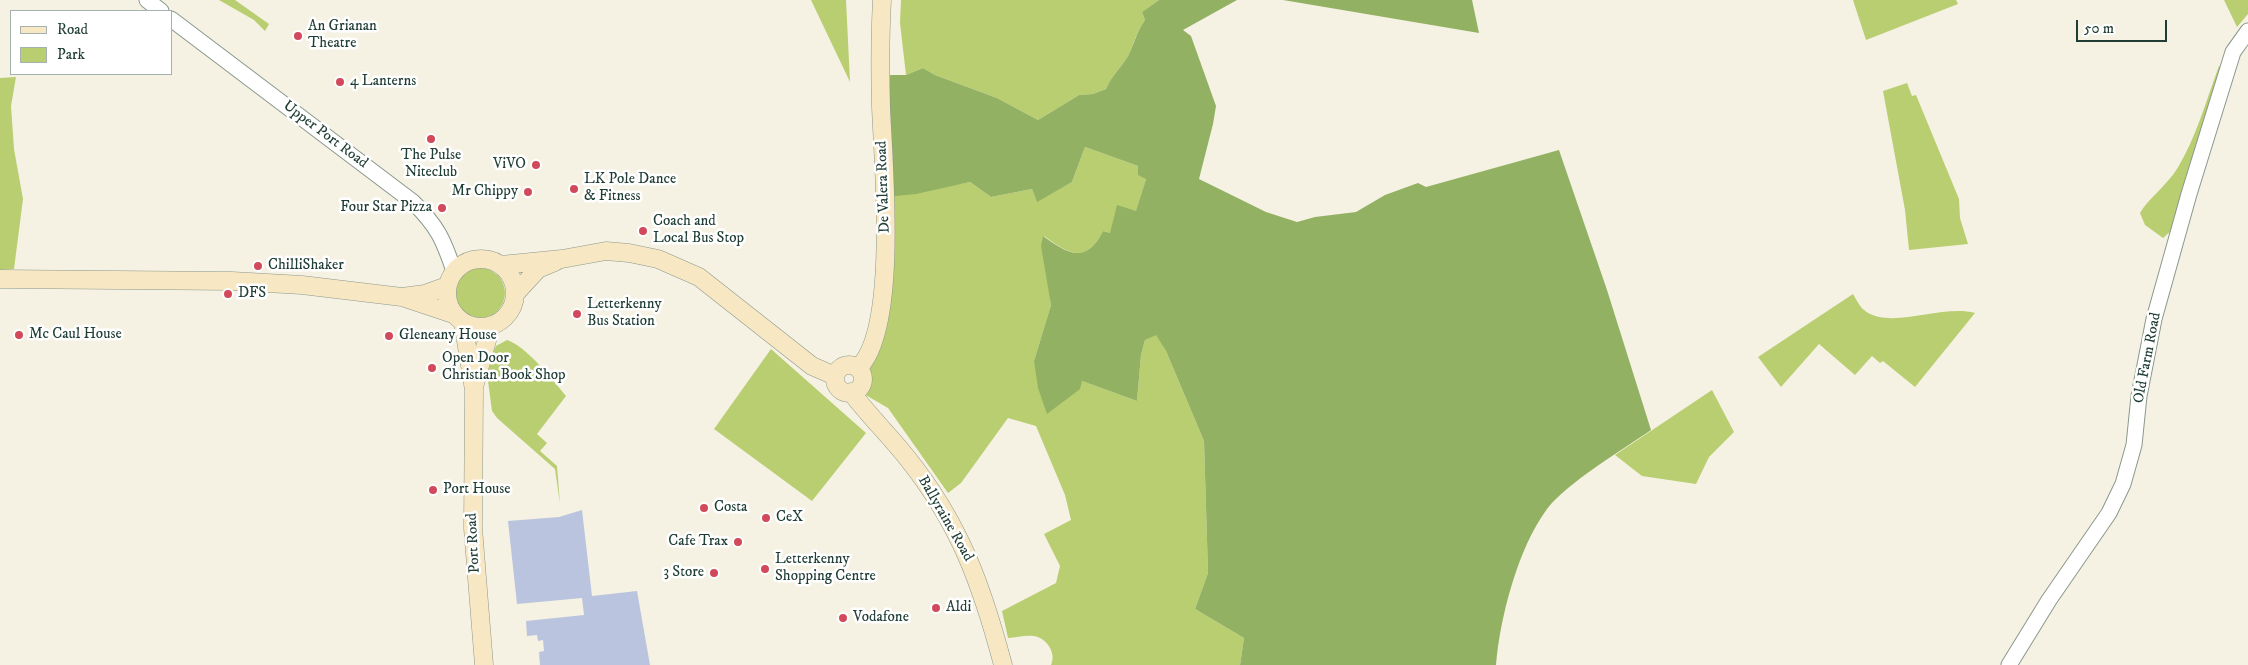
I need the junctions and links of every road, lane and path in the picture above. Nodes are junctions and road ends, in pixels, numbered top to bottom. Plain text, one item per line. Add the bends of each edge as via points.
1 (147, 0) edge
2 (882, 0) edge
3 (160, 10) edge
4 (172, 20) edge
5 (2248, 31) edge
6 (562, 259) junction
7 (501, 265) junction
8 (451, 278) junction
9 (0, 280) edge
10 (515, 294) junction
11 (402, 297) junction
12 (458, 318) junction
13 (491, 326) junction
14 (858, 368) junction
15 (835, 376) junction
16 (474, 390) junction
17 (851, 392) junction
18 (484, 665) edge
19 (1003, 665) edge
20 (2009, 665) edge

1 - 3 street
2 - 14 main road, De Valera Road via 881,99 886,253 881,311 869,354
4 - 8 street, Upper Port Road via 413,202 442,236
5 - 20 street, Old Farm Road via 2233,52 2154,320 2139,396 2134,445 2123,484 2109,513 2059,584
6 - 7 main road
6 - 10 main road via 538,270
6 - 15 main road via 587,253 619,252 649,257 678,267 714,288 812,366
7 - 8 main road via 475,259 462,264
7 - 10 main road via 510,275
8 - 11 main road via 425,294
8 - 12 main road via 448,301
9 - 11 main road via 232,281 302,285
10 - 13 main road via 509,312
11 - 12 main road
12 - 13 main road via 478,327
12 - 16 main road, Port Road
13 - 16 main road, Port Road
14 - 15 main road via 845,365
14 - 17 main road via 862,382 857,390
15 - 17 main road via 839,388
16 - 18 main road, Port Road via 473,528
17 - 19 main road, Ballyraine Road via 908,458 966,549 986,602

